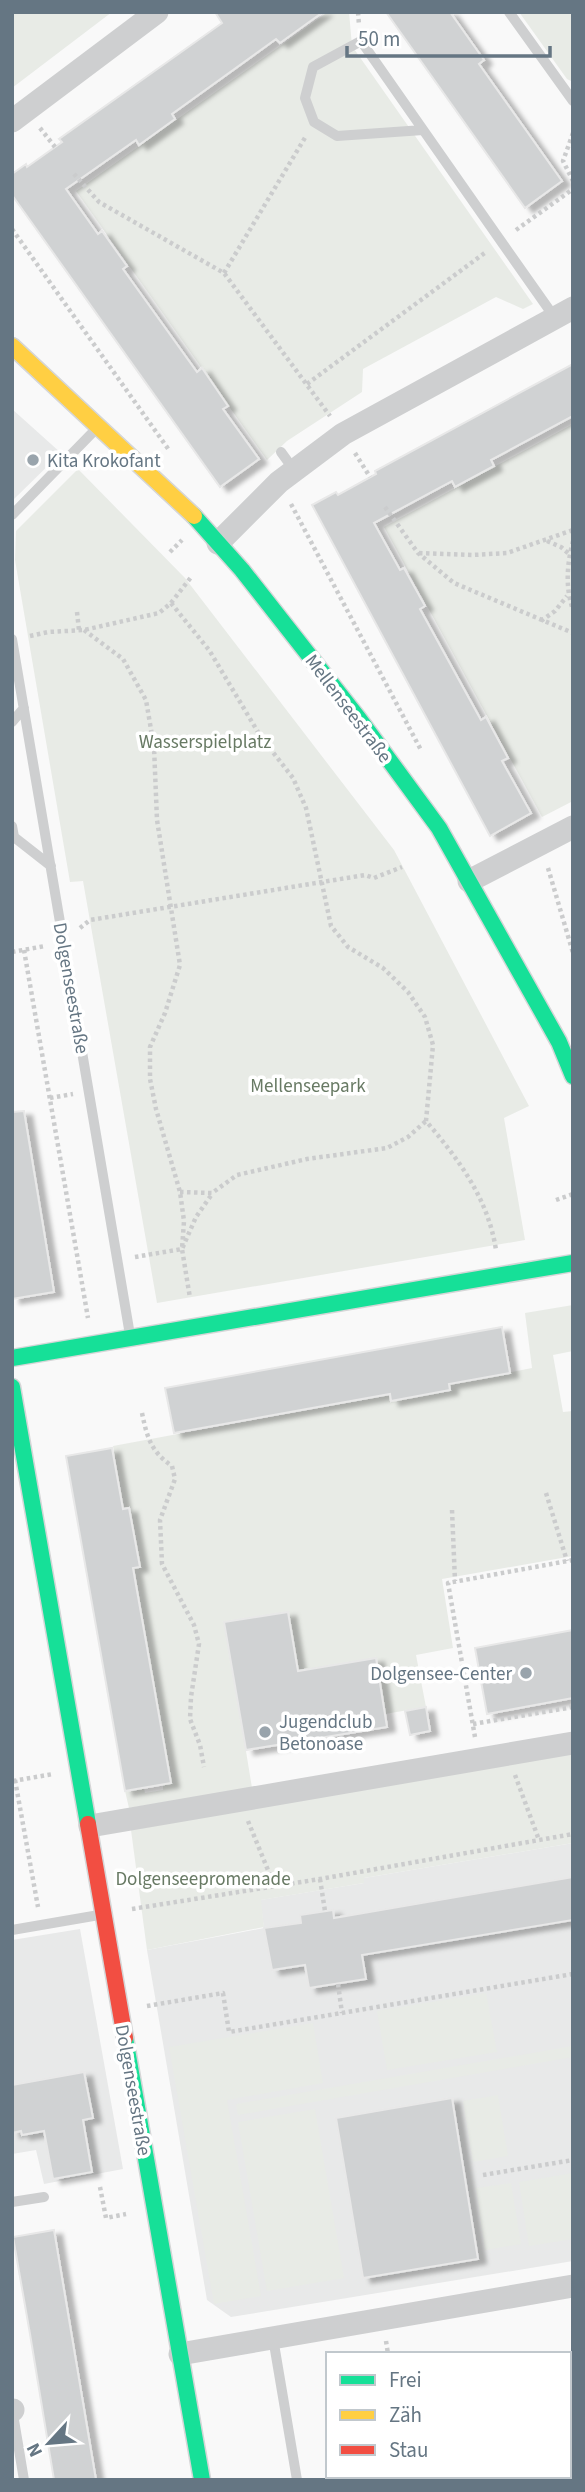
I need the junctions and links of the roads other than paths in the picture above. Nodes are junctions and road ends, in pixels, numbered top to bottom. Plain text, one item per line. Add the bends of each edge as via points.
1 (157, 12) edge
2 (509, 12) edge
3 (573, 101) edge
4 (12, 121) edge
5 (423, 130) junction
6 (564, 313) edge
7 (12, 346) edge
8 (99, 425) junction
9 (12, 515) edge
10 (218, 543) junction
11 (12, 640) edge
12 (24, 708) junction
13 (12, 722) edge
14 (12, 826) edge
15 (573, 827) edge
16 (51, 866) junction
17 (469, 881) junction
18 (573, 1076) edge
19 (573, 1263) edge
20 (131, 1338) junction
21 (12, 1358) edge
22 (12, 1387) edge
23 (16, 1432) edge
24 (573, 1743) edge
25 (90, 1826) junction
26 (104, 1914) junction
27 (12, 1930) edge
28 (44, 2197) dead end
29 (12, 2202) edge
30 (573, 2286) edge
31 (273, 2338) junction
32 (180, 2354) junction
33 (12, 2409) edge
34 (24, 2480) edge
35 (202, 2480) edge
36 (297, 2480) edge

1 - 4 street
2 - 3 lane
5 - 5 lane via 361,41 313,67 305,98 314,122 337,136
5 - 6 lane via 501,241
6 - 10 street via 285,468
7 - 8 street, Mellenseestraße
8 - 9 lane
8 - 10 street, Mellenseestraße
10 - 17 street, Mellenseestraße via 359,719 439,828
11 - 12 lane, Dolgenseestraße
12 - 13 lane
12 - 16 lane, Dolgenseestraße
14 - 16 lane via 14,837
15 - 17 street
16 - 20 lane, Dolgenseestraße
17 - 18 street, Mellenseestraße via 559,1042
19 - 20 street
20 - 21 street
22 - 23 street, Dolgenseestraße
23 - 25 street, Dolgenseestraße
24 - 25 street
25 - 26 street, Dolgenseestraße
26 - 27 lane
26 - 32 street, Dolgenseestraße
28 - 29 lane
30 - 31 street
31 - 32 street
31 - 36 lane
32 - 35 street, Dolgenseestraße
33 - 34 lane

